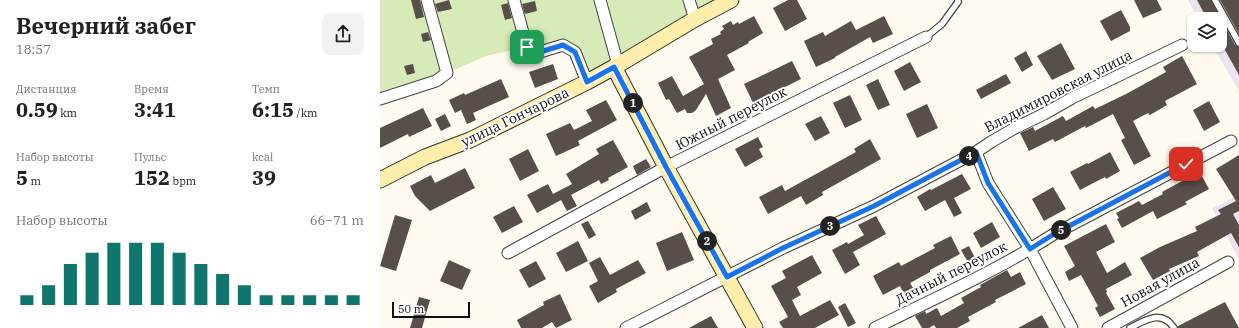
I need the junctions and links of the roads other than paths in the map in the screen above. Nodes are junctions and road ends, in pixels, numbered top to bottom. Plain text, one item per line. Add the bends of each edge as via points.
1 (427, 0) edge
2 (514, 0) edge
3 (600, 0) edge
4 (689, 0) edge
5 (731, 0) edge
6 (958, 0) edge
7 (1215, 0) edge
8 (695, 19) junction
9 (926, 37) joint
10 (1239, 43) edge
11 (1182, 45) dead end
12 (616, 66) junction
13 (587, 82) junction
14 (380, 99) edge
15 (1231, 142) dead end
16 (976, 152) junction
17 (666, 167) junction
18 (380, 180) edge
19 (1030, 249) junction
20 (508, 253) dead end
21 (1228, 262) dead end
22 (727, 277) junction
23 (626, 328) edge
24 (755, 328) edge
25 (875, 328) edge
26 (1072, 328) edge
27 (1108, 328) edge
28 (1130, 328) edge
29 (1174, 328) edge

1 - 14 street via 447,73 436,81
2 - 13 street via 527,47 537,53 563,45 575,52
3 - 12 street
4 - 8 street
5 - 8 street, улица Гончарова
6 - 9 lane via 942,24
7 - 10 lane
8 - 12 street, улица Гончарова
9 - 17 street, Южный переулок
11 - 16 street, Владимировская улица via 1072,98
12 - 13 street, улица Гончарова
12 - 17 street
13 - 18 street, улица Гончарова via 470,140 426,157
15 - 19 street, Дачный переулок
16 - 19 street via 988,183
16 - 22 street, Владимировская улица via 874,206
17 - 20 street, Южный переулок
17 - 22 street
19 - 25 street, Дачный переулок
19 - 26 street
21 - 27 street, Новая улица
22 - 23 street, Владимировская улица
22 - 24 street
28 - 29 lane via 1149,318 1158,317 1166,320

